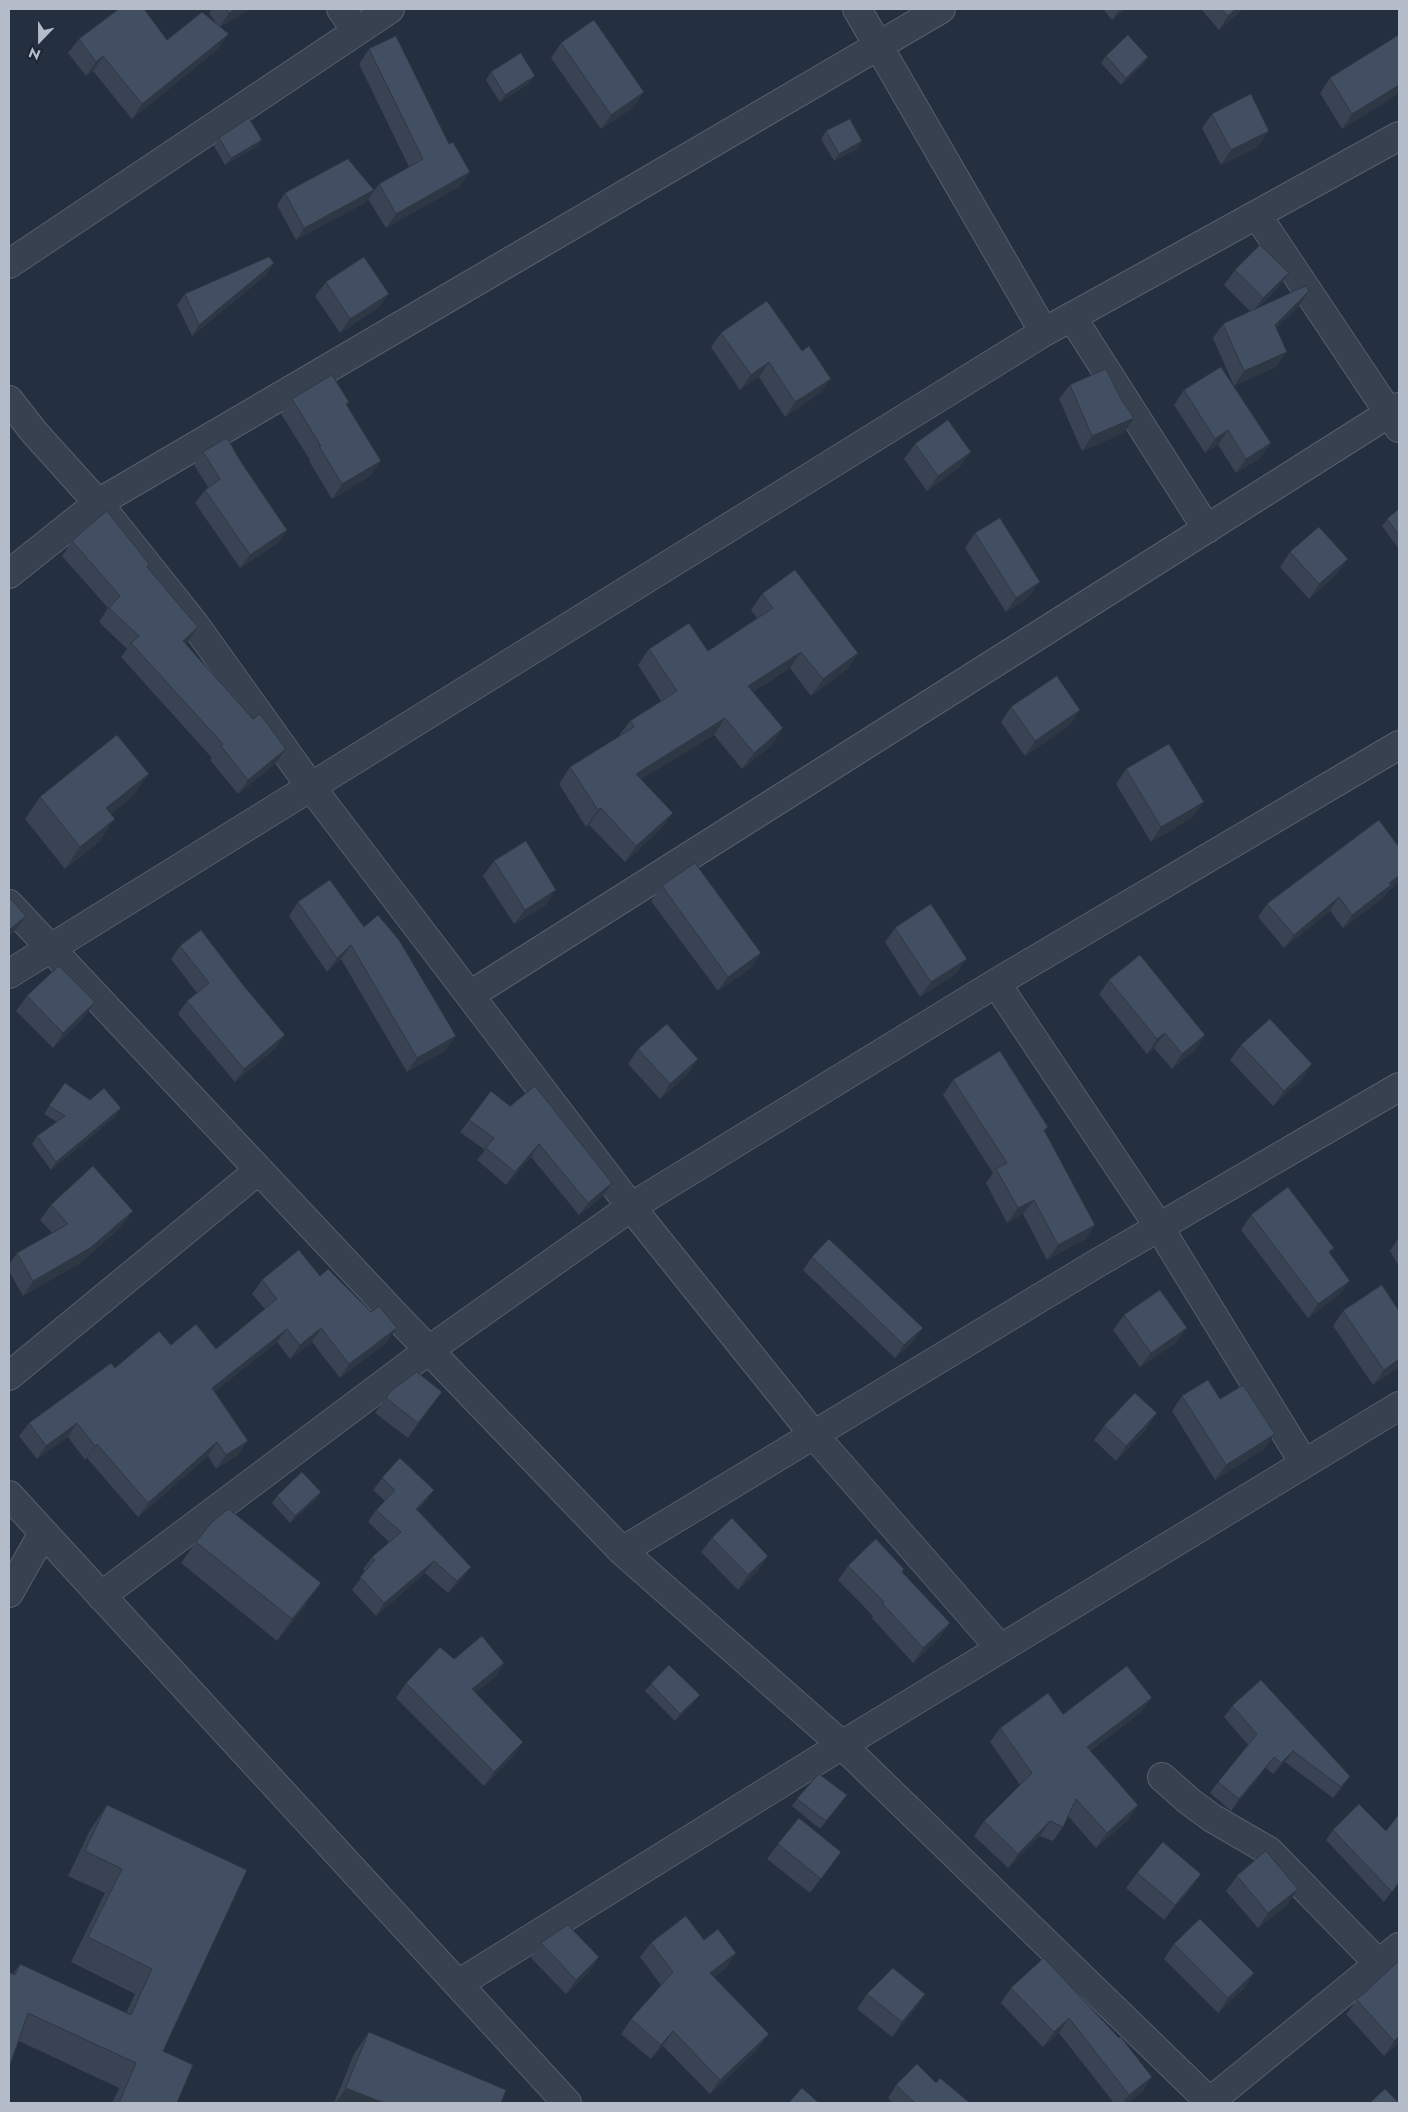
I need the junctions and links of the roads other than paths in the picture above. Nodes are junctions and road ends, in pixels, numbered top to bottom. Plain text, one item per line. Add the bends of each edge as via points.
1 (390, 9) edge
2 (857, 9) edge
3 (941, 9) edge
4 (349, 20) edge
5 (880, 46) junction
6 (1399, 136) edge
7 (1257, 215) junction
8 (9, 264) edge
9 (1072, 317) junction
10 (1044, 332) junction
11 (9, 400) edge
12 (1396, 416) edge
13 (98, 503) junction
14 (1206, 528) junction
15 (9, 574) edge
16 (1399, 745) edge
17 (311, 787) junction
18 (9, 904) edge
19 (49, 948) junction
20 (9, 974) edge
21 (996, 983) junction
22 (470, 995) junction
23 (1399, 1087) edge
24 (259, 1170) junction
25 (631, 1207) junction
26 (1158, 1227) junction
27 (429, 1350) junction
28 (9, 1376) edge
29 (1399, 1406) edge
30 (814, 1435) junction
31 (1304, 1463) junction
32 (9, 1495) edge
33 (43, 1533) junction
34 (622, 1551) junction
35 (9, 1592) edge
36 (101, 1596) junction
37 (1000, 1648) junction
38 (842, 1745) junction
39 (1162, 1777) dead end
40 (1389, 1956) edge
41 (458, 1984) junction
42 (567, 2103) edge
43 (1210, 2103) edge

1 - 4 street
2 - 5 street
3 - 5 street
4 - 8 street
5 - 10 street
5 - 13 street
6 - 7 street
7 - 9 street
7 - 12 street
9 - 10 street
9 - 14 street
10 - 17 street
11 - 13 street
12 - 14 street
13 - 15 street
13 - 17 street via 193,622
14 - 22 street
16 - 21 street
17 - 19 street
17 - 22 street
18 - 19 street
19 - 20 street
19 - 24 street
21 - 25 street
21 - 26 street
22 - 25 street
23 - 26 street
24 - 27 street
24 - 28 street
25 - 27 street
25 - 30 street
26 - 30 street
26 - 31 street
27 - 34 street
27 - 36 street
29 - 31 street
30 - 34 street
30 - 37 street
31 - 37 street
32 - 33 street
33 - 35 street
33 - 36 street
34 - 38 street
36 - 41 street
37 - 38 street
38 - 41 street
38 - 43 street
39 - 40 street via 1212,1818 1269,1851
40 - 43 street
41 - 42 street

